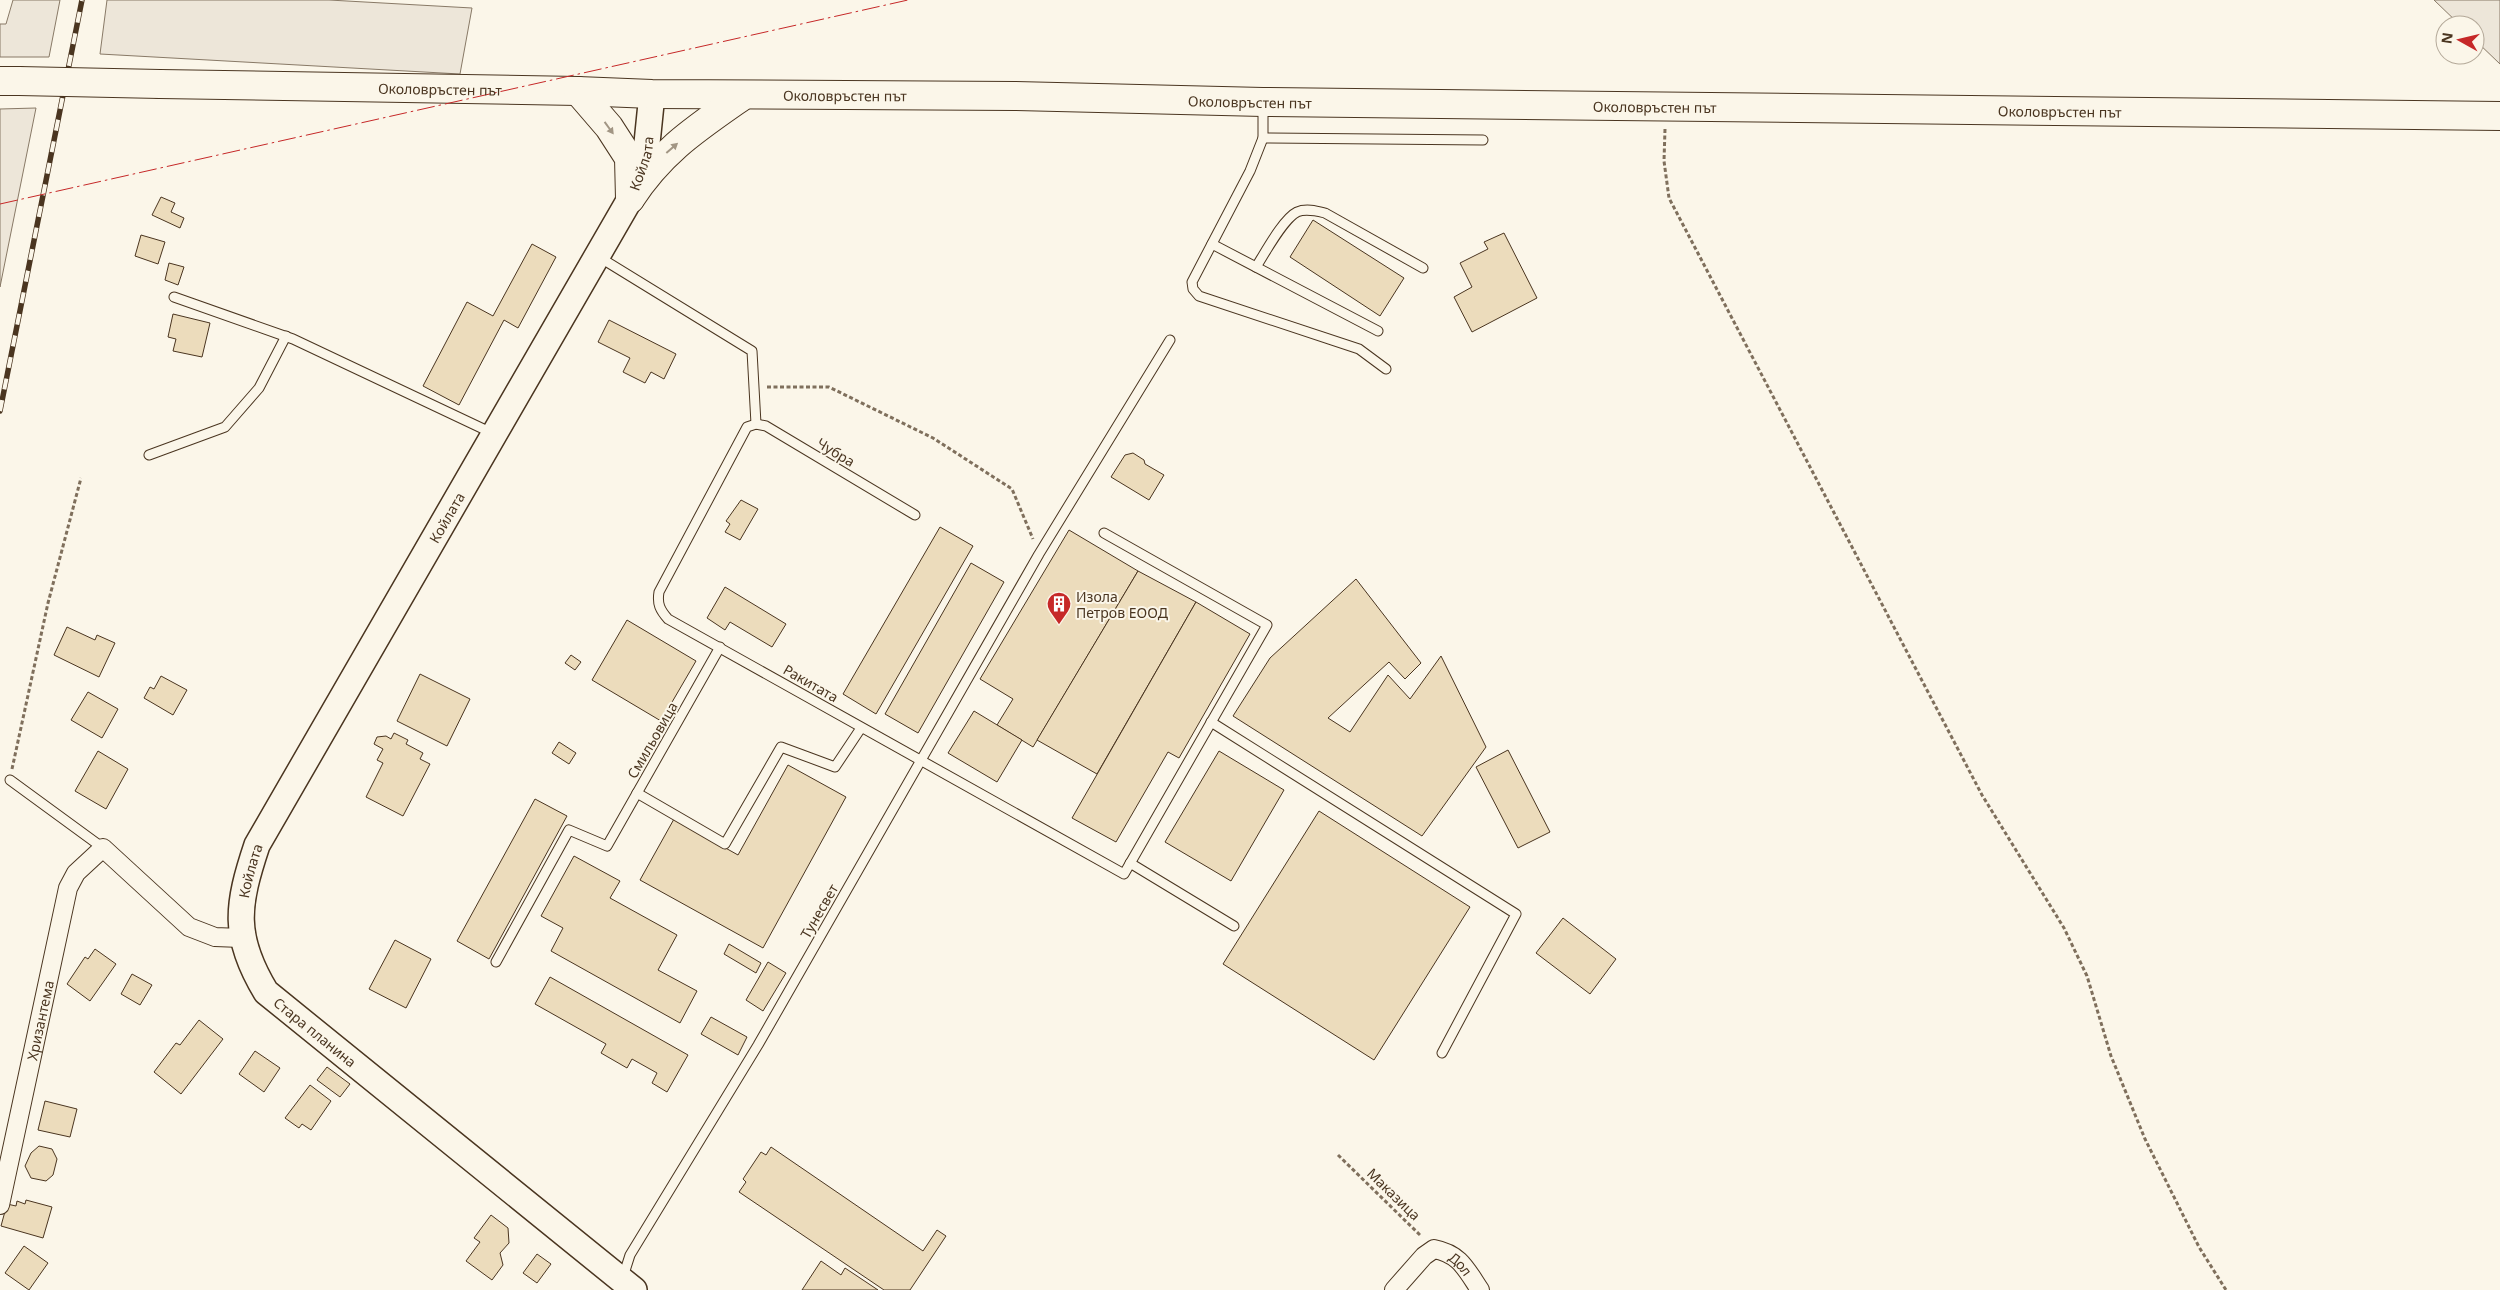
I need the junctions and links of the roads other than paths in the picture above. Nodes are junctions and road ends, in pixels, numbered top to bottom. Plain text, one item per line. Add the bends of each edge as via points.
1 (10, 81) edge
2 (578, 91) junction
3 (652, 94) junction
4 (744, 94) junction
5 (1263, 102) junction
6 (2500, 116) edge
7 (1263, 138) junction
8 (1484, 140) dead end
9 (630, 199) junction
10 (1212, 244) junction
11 (597, 256) junction
12 (1256, 267) junction
13 (1423, 268) dead end
14 (174, 297) dead end
15 (1378, 331) dead end
16 (286, 336) junction
17 (1170, 340) dead end
18 (1386, 369) dead end
19 (756, 424) junction
20 (494, 434) junction
21 (149, 455) dead end
22 (915, 515) dead end
23 (1104, 533) dead end
24 (720, 647) junction
25 (1211, 722) junction
26 (861, 728) junction
27 (920, 762) junction
28 (10, 780) road end
29 (637, 793) junction
30 (103, 848) junction
31 (1130, 863) junction
32 (1234, 926) dead end
33 (241, 938) junction
34 (496, 962) dead end
35 (1442, 1053) dead end
36 (0, 1205) edge
37 (625, 1287) edge
38 (1394, 1290) edge
39 (1480, 1290) edge

1 - 2 main road, Околовръстен път, bridge
2 - 3 main road, Околовръстен път
2 -> 9 main road via 609,127 628,158
3 - 4 main road, Околовръстен път
3 - 9 street, Койлата via 646,153
4 - 5 main road, Околовръстен път
9 -> 4 main road via 665,154
5 - 6 main road, Околовръстен път
5 - 7 lane
7 - 8 lane
7 - 10 lane via 1250,171
9 - 11 street, Койлата
10 - 12 lane
10 - 18 lane via 1192,282 1199,296 1359,349
11 - 19 lane via 752,351
11 - 20 street, Койлата
12 - 13 lane via 1286,222 1297,212 1310,210 1325,213
12 - 15 lane
14 - 16 lane
16 - 20 lane
16 - 21 lane via 259,388 225,427
17 - 27 lane, Тунесвет via 1039,554
19 - 22 lane, Чубра via 766,426
19 - 24 lane, Ракитата via 746,427 743,432 659,592 661,611 668,619
20 - 33 street, Койлата via 257,845 245,880 240,911
23 - 25 lane via 1267,625
24 - 26 lane, Ракитата
24 - 29 lane, Смильовица
25 - 31 lane
25 - 35 lane via 1516,914
26 - 27 lane, Ракитата
26 - 29 lane via 835,767 781,748 725,844
27 - 31 lane, Ракитата via 1124,874
27 - 37 lane, Тунесвет via 758,1046 630,1255
28 - 30 lane
29 - 34 lane, Смильовица via 607,846 569,830
30 - 33 street via 189,927 215,937
30 - 36 street, Хризантема via 76,872 68,888
31 - 32 lane
33 - 37 street, Стара планина via 250,967 266,992
38 - 39 street, Дол via 1434,1249 1449,1252 1459,1259

